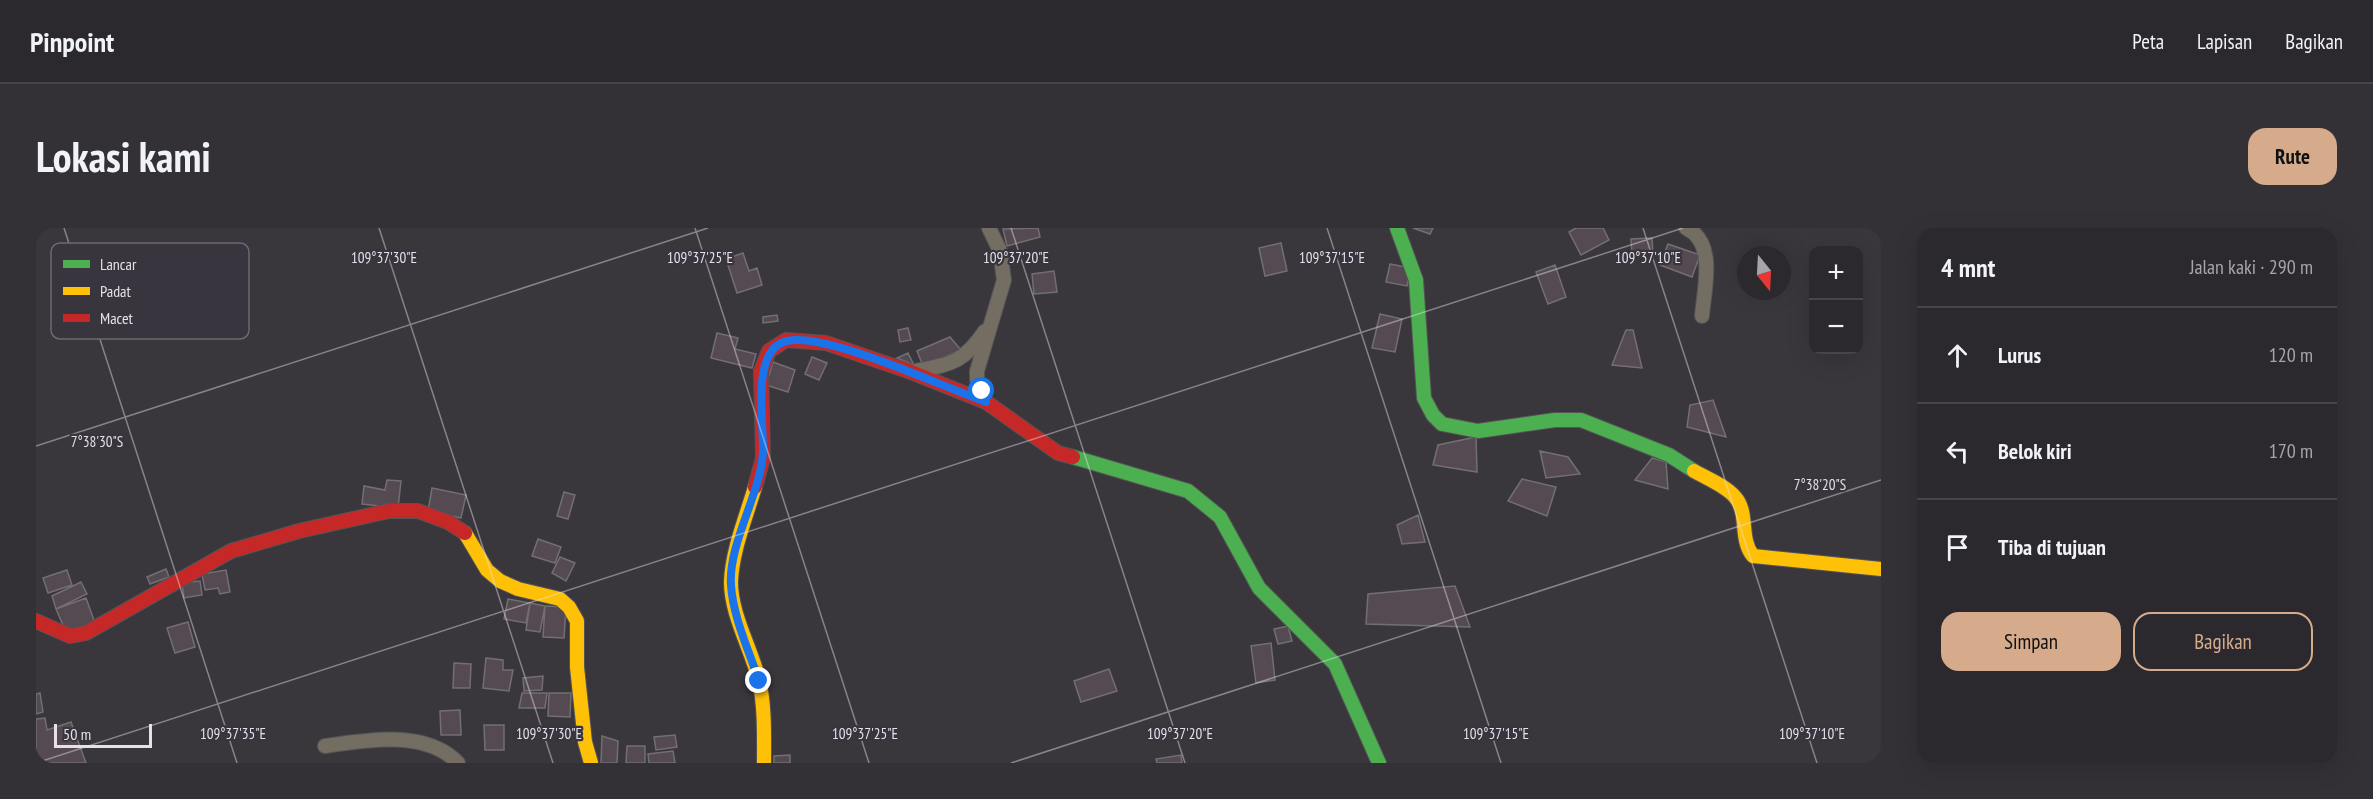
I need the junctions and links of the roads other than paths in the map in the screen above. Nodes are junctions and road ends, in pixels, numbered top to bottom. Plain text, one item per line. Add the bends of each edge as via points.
1 (989, 228) edge
2 (1396, 228) edge
3 (1686, 228) edge
4 (1702, 316) dead end
5 (992, 320) junction
6 (911, 372) junction
7 (986, 402) junction
8 (1881, 569) edge
9 (36, 621) edge
10 (325, 746) dead end
11 (458, 763) edge
12 (591, 763) edge
13 (764, 763) edge
14 (1379, 763) edge

1 - 5 street via 1000,251 1004,280
2 - 8 street via 1416,280 1424,398 1432,415 1442,423 1478,431 1581,420 1669,455 1735,496 1742,506 1745,547 1753,555
3 - 4 street via 1700,240 1706,259
5 - 6 street via 967,355 950,364
5 - 7 street via 977,379
6 - 7 street
6 - 13 street via 826,342 786,340 769,351 761,371 763,458 730,583 759,681
7 - 14 street via 1058,453 1161,481 1202,500 1220,517 1259,588 1335,664
9 - 12 street via 70,636 86,633 231,551 389,511 418,511 467,534 487,570 500,581 518,590 560,599 569,607 577,621 577,667
10 - 11 street via 412,741 438,747

